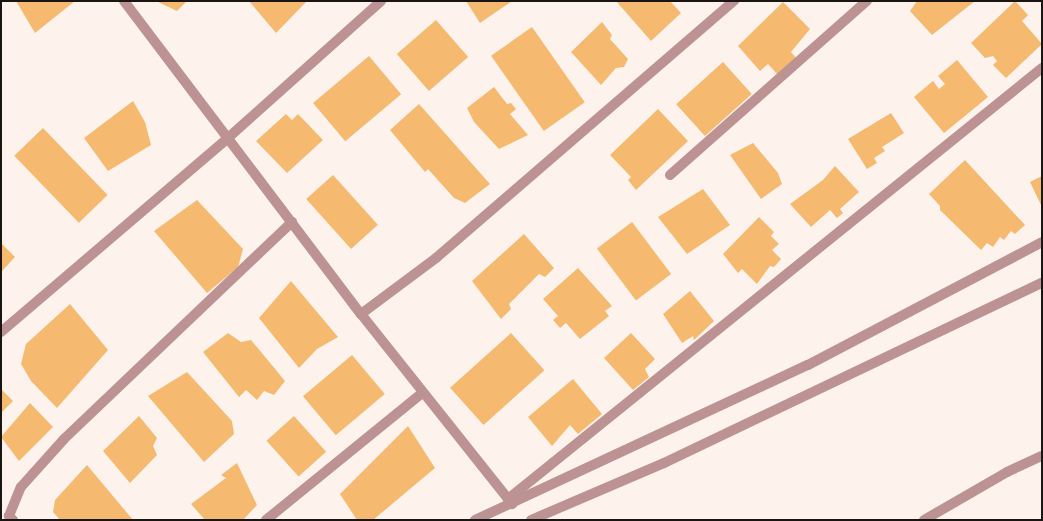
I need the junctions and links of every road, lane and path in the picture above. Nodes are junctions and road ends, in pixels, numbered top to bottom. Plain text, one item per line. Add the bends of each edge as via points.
1 (124, 1) edge
2 (381, 1) edge
3 (734, 1) edge
4 (867, 1) edge
5 (1042, 68) edge
6 (229, 138) junction
7 (670, 175) dead end
8 (292, 222) junction
9 (1042, 242) edge
10 (1042, 283) edge
11 (361, 314) junction
12 (1, 332) edge
13 (422, 393) junction
14 (1042, 456) edge
15 (510, 502) junction
16 (8, 516) edge
17 (266, 520) edge
18 (475, 520) edge
19 (531, 520) edge
20 (924, 520) edge

1 - 6 street
2 - 6 street
3 - 11 street via 436,258
4 - 7 street
5 - 15 street
6 - 8 street
6 - 12 street
8 - 11 street
8 - 16 street via 64,440 21,487
9 - 15 street via 808,366
10 - 19 street via 664,463
11 - 13 street
13 - 15 street
13 - 17 street
14 - 20 street via 1007,472
15 - 18 street

